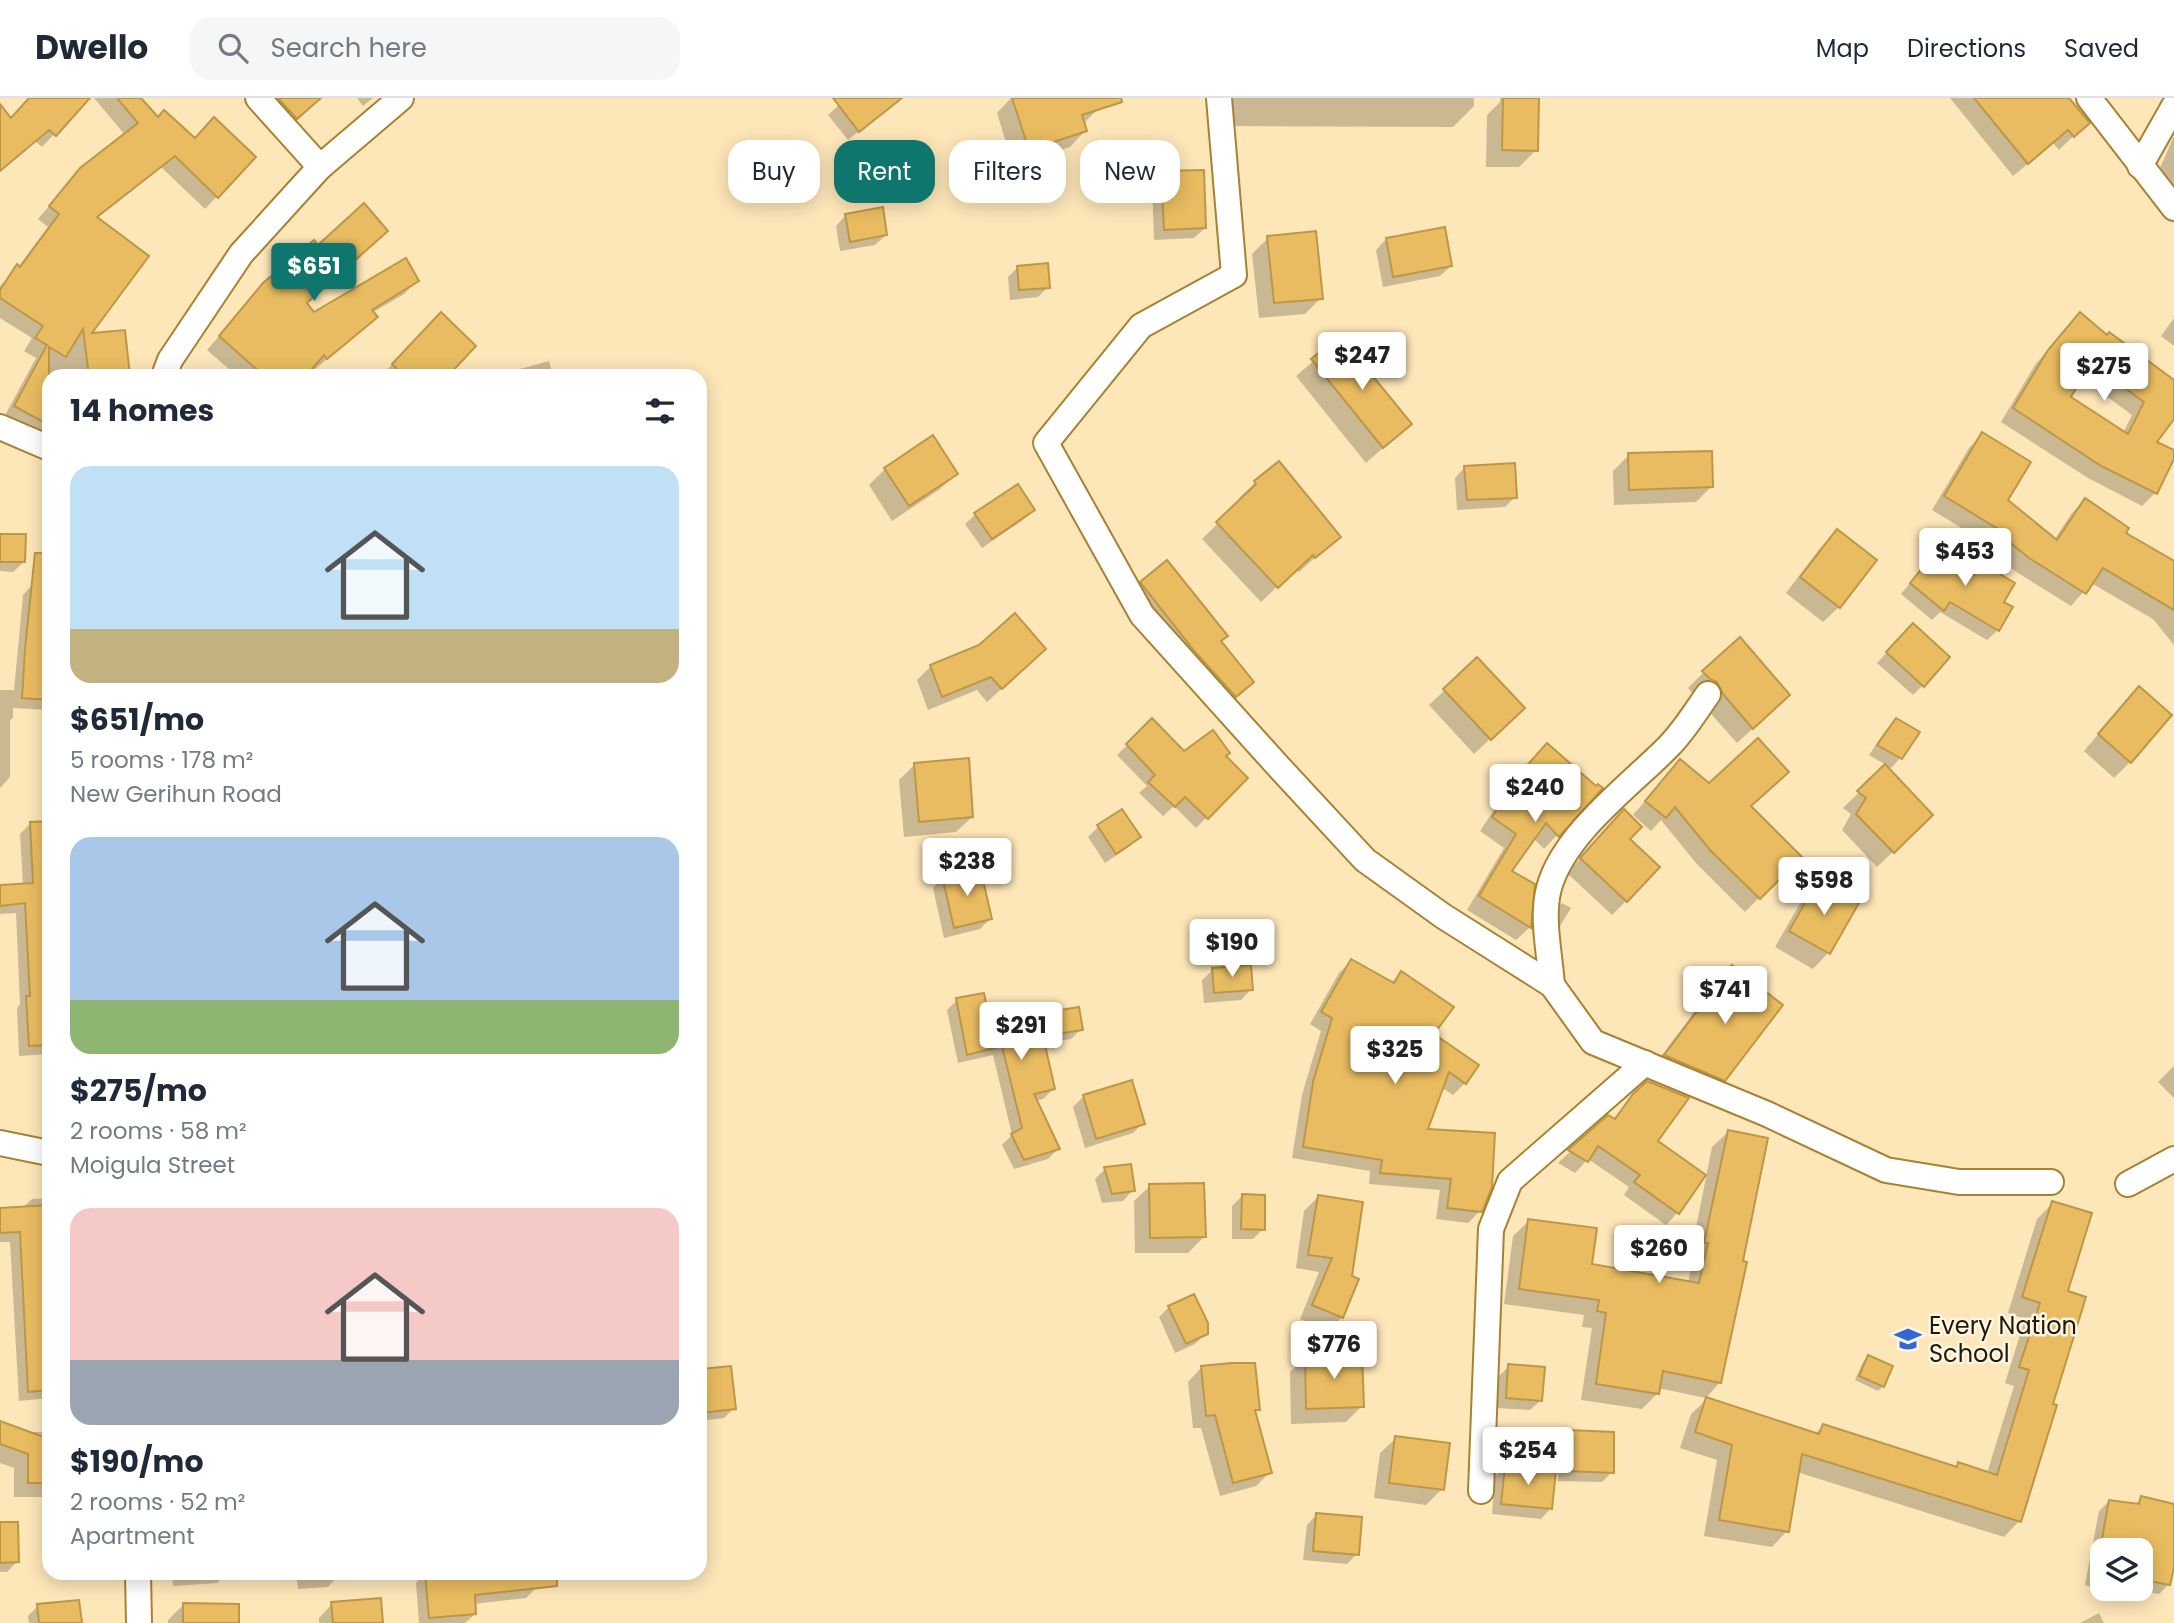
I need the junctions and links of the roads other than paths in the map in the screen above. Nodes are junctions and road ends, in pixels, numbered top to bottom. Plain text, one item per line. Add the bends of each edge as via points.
1 (258, 98) edge
2 (401, 98) edge
3 (1219, 98) edge
4 (2089, 98) edge
5 (2174, 106) edge
6 (2140, 166) junction
7 (320, 167) junction
8 (2174, 208) edge
9 (167, 369) edge
10 (0, 427) edge
11 (42, 445) edge
12 (1709, 694) dead end
13 (1552, 985) junction
14 (1645, 1063) junction
15 (0, 1143) edge
16 (42, 1152) edge
17 (2174, 1159) edge
18 (2051, 1182) dead end
19 (2128, 1184) dead end
20 (1480, 1491) dead end
21 (138, 1580) edge
22 (139, 1623) edge

1 - 7 street
2 - 7 street
3 - 13 street via 1234,275 1140,326 1046,443 1142,615 1365,860
4 - 6 street
5 - 6 street
6 - 8 street
7 - 9 street via 240,254
10 - 11 street
12 - 13 street via 1671,744 1612,797 1565,853 1549,889 1546,919
13 - 14 street via 1593,1042
14 - 18 street via 1886,1170 1959,1182
14 - 20 street via 1510,1181 1491,1229
15 - 16 street
17 - 19 street
21 - 22 street

